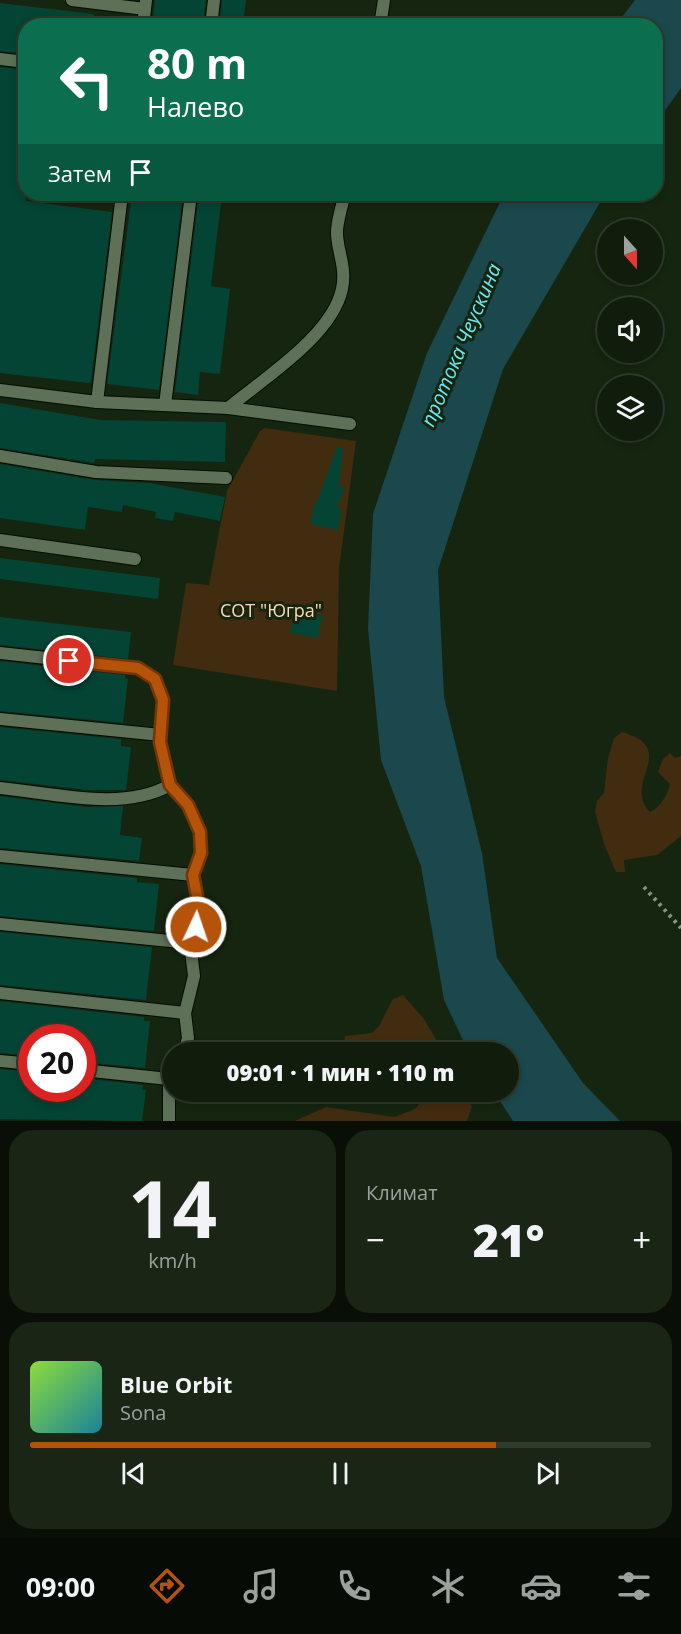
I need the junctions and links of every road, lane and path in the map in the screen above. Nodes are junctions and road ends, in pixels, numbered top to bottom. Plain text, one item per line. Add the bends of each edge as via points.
1 (72, 0) edge
2 (214, 0) edge
3 (384, 0) edge
4 (145, 5) edge
5 (212, 18) edge
6 (381, 18) edge
7 (0, 59) edge
8 (18, 61) edge
9 (122, 201) edge
10 (190, 201) edge
11 (343, 201) edge
12 (0, 390) edge
13 (97, 402) junction
14 (165, 405) junction
15 (228, 408) junction
16 (350, 424) dead end
17 (0, 456) edge
18 (226, 478) dead end
19 (0, 540) edge
20 (135, 558) dead end
21 (0, 653) edge
22 (0, 719) edge
23 (161, 735) junction
24 (170, 785) junction
25 (0, 788) edge
26 (0, 856) edge
27 (193, 875) junction
28 (644, 887) dead end
29 (0, 924) edge
30 (681, 928) edge
31 (190, 943) junction
32 (0, 993) edge
33 (184, 1013) junction
34 (187, 1042) edge
35 (0, 1061) edge
36 (18, 1063) edge
37 (96, 1071) edge
38 (162, 1075) edge
39 (170, 1102) edge
40 (169, 1121) edge

1 - 4 lane
2 - 5 lane
3 - 6 lane
7 - 8 lane
9 - 13 lane
10 - 14 lane
11 - 15 lane via 337,231 344,261 342,290 332,316 303,346
12 - 13 lane
13 - 14 lane
14 - 15 lane
15 - 16 lane
17 - 18 lane via 96,472
19 - 20 lane
21 - 23 lane via 138,668 155,679 163,700
22 - 23 lane
23 - 24 lane
24 - 25 lane via 152,796 117,800
24 - 27 lane via 188,805 200,832 201,853
26 - 27 lane
27 - 31 lane via 196,927
28 - 30 path
29 - 31 lane
31 - 33 lane via 194,976
32 - 33 lane
33 - 34 lane
35 - 36 lane
37 - 38 lane
39 - 40 lane

